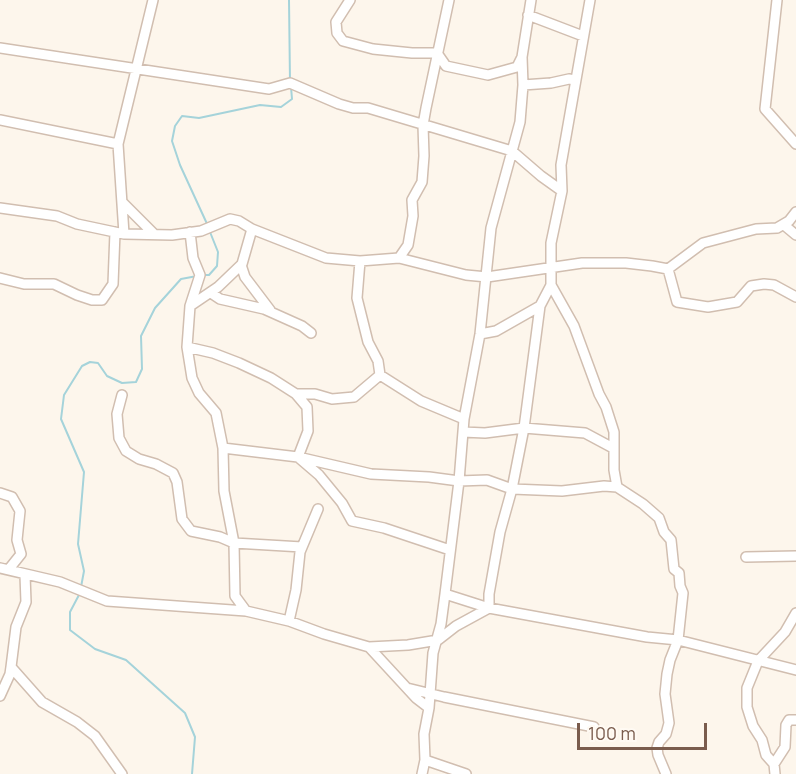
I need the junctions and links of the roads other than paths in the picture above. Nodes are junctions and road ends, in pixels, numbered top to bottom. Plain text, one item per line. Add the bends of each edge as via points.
1 (153, 0) edge
2 (350, 0) edge
3 (449, 0) edge
4 (528, 0) edge
5 (590, 0) edge
6 (777, 0) edge
7 (528, 15) junction
8 (583, 36) junction
9 (0, 48) edge
10 (437, 53) junction
11 (522, 57) junction
12 (136, 70) junction
13 (575, 80) junction
14 (523, 85) junction
15 (0, 120) edge
16 (423, 125) junction
17 (118, 144) junction
18 (796, 144) edge
19 (512, 151) junction
20 (562, 191) junction
21 (123, 203) junction
22 (0, 208) edge
23 (796, 212) edge
24 (784, 225) junction
25 (252, 229) junction
26 (190, 232) junction
27 (120, 233) junction
28 (154, 234) junction
29 (796, 235) edge
30 (399, 258) junction
31 (360, 261) junction
32 (241, 265) junction
33 (551, 268) junction
34 (669, 269) junction
35 (487, 277) junction
36 (0, 278) edge
37 (551, 285) junction
38 (211, 293) junction
39 (796, 297) edge
40 (190, 306) junction
41 (540, 306) junction
42 (271, 312) junction
43 (311, 333) dead end
44 (480, 334) junction
45 (187, 347) junction
46 (380, 375) junction
47 (296, 394) junction
48 (122, 395) dead end
49 (464, 419) junction
50 (524, 428) junction
51 (463, 432) junction
52 (223, 448) junction
53 (613, 448) junction
54 (298, 457) junction
55 (459, 481) junction
56 (617, 487) junction
57 (512, 489) junction
58 (0, 493) edge
59 (318, 509) dead end
60 (234, 543) junction
61 (302, 547) junction
62 (450, 550) junction
63 (796, 556) edge
64 (746, 557) dead end
65 (5, 569) edge
66 (25, 575) junction
67 (445, 594) junction
68 (489, 608) junction
69 (246, 611) junction
70 (796, 613) edge
71 (289, 621) junction
72 (438, 640) junction
73 (678, 640) junction
74 (369, 647) junction
75 (758, 661) junction
76 (11, 667) junction
77 (796, 670) edge
78 (407, 688) junction
79 (430, 694) junction
80 (0, 696) edge
81 (429, 708) junction
82 (796, 720) edge
83 (594, 727) dead end
84 (425, 760) junction
85 (774, 764) junction
86 (122, 774) edge
87 (422, 774) edge
88 (466, 774) edge
89 (666, 774) edge
90 (775, 774) edge

1 - 12 street
2 - 10 street via 336,22 343,41 373,49
3 - 10 street
4 - 7 street
5 - 8 street
6 - 18 street via 765,109
7 - 8 street
7 - 11 street
8 - 13 street
9 - 12 street
10 - 11 street via 446,66 488,75 517,68
10 - 16 street
11 - 14 street
12 - 16 street via 269,89 290,82 339,104 368,108
12 - 17 street
13 - 14 street
13 - 20 street via 561,165
14 - 19 street via 520,122
15 - 17 street
16 - 19 street
16 - 30 street via 422,182 412,200 408,245
17 - 21 street
19 - 20 street
19 - 35 street via 491,228
20 - 33 street via 551,243
21 - 27 street
21 - 28 street
22 - 27 street via 57,216
23 - 24 street
24 - 29 street
24 - 34 street via 703,243
25 - 26 street via 230,219
25 - 31 street via 326,258
25 - 32 street
26 - 28 street
26 - 40 street via 200,275
27 - 28 street
27 - 36 street via 113,284 102,300 92,300 54,284 24,284
30 - 31 street
30 - 35 street
31 - 46 street via 357,298
32 - 38 street
32 - 42 street
33 - 34 street via 626,263
33 - 35 street
33 - 37 street
34 - 39 street via 677,302 708,307 737,302 750,286 765,284
35 - 44 street
37 - 41 street
37 - 53 street via 574,326 606,407 614,432
38 - 40 street
38 - 42 street via 220,299
40 - 45 street
41 - 44 street via 496,331
41 - 50 street
42 - 43 street
44 - 49 street
45 - 47 street via 239,363
45 - 52 street via 192,378 216,413
46 - 47 street via 354,397 332,399
46 - 49 street via 421,401
47 - 54 street via 307,407 308,431
48 - 60 street via 117,414 119,438 126,451 173,473 182,519 191,531
49 - 51 street
50 - 51 street
50 - 53 street via 585,433
50 - 57 street
51 - 55 street
52 - 54 street
52 - 60 street via 224,491
53 - 56 street
54 - 55 street via 372,474
54 - 62 street via 342,502 352,521
55 - 57 street via 487,480
55 - 62 street
56 - 57 street
56 - 73 street via 658,518 671,540 672,561 683,593
57 - 68 street via 500,532
58 - 65 street via 12,497 20,511 17,540 21,554
59 - 61 street
60 - 61 street
60 - 69 street via 235,596
61 - 71 street
62 - 67 street
63 - 64 street
65 - 66 street
66 - 69 street via 60,582 107,602
66 - 76 street via 26,602 16,627
67 - 68 street
67 - 72 street
68 - 72 street
68 - 73 street
69 - 71 street
70 - 75 street via 785,632
71 - 74 street
72 - 74 street
72 - 79 street via 433,652
73 - 75 street
73 - 89 street via 667,674 668,729 657,748
74 - 78 street
75 - 77 street
75 - 85 street via 747,688 747,707 766,755
76 - 80 street
76 - 86 street via 39,699 95,736
78 - 79 street
78 - 81 street
79 - 81 street
79 - 83 street
81 - 84 street
82 - 85 street via 788,721 785,747
84 - 87 street
84 - 88 street
85 - 90 street

